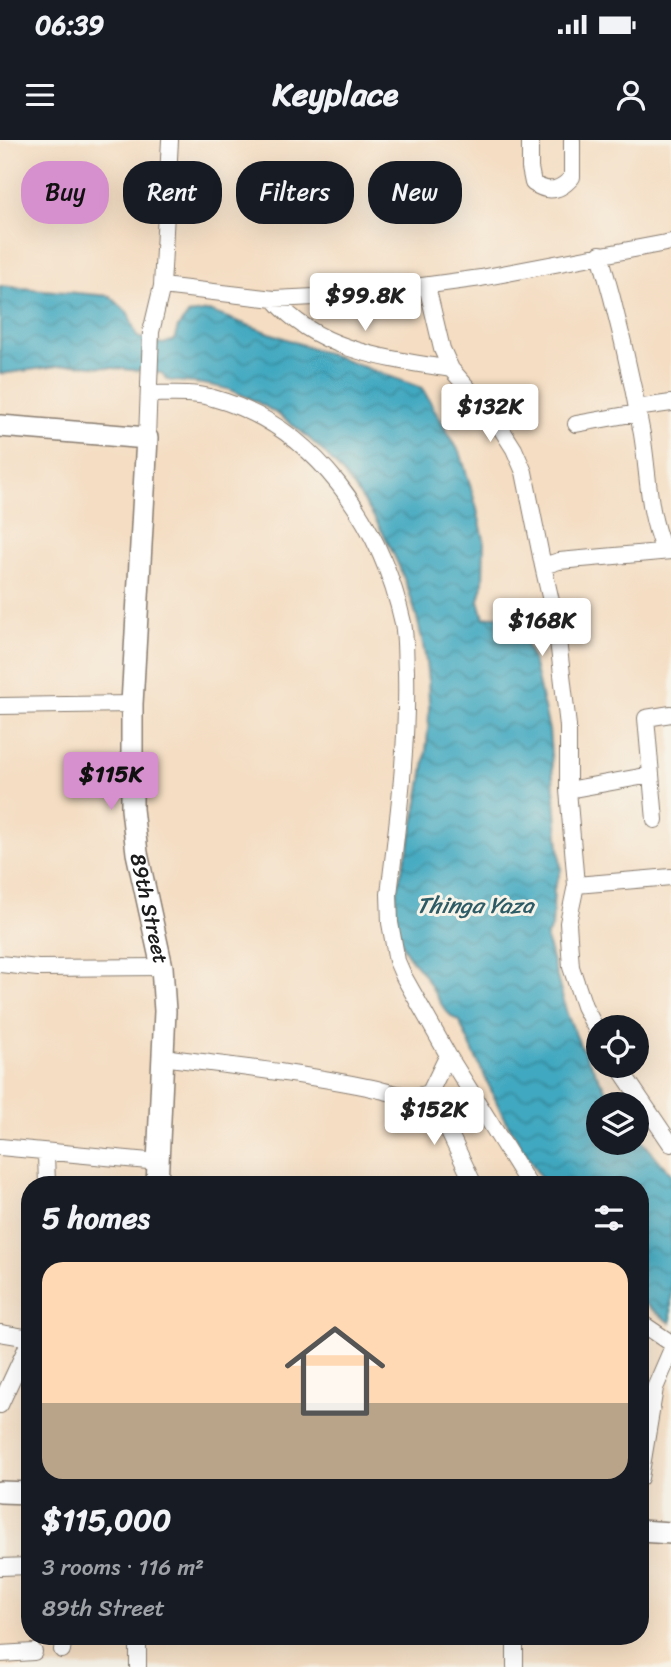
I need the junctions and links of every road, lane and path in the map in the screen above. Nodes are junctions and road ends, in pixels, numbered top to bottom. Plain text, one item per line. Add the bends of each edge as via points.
1 (170, 140) edge
2 (530, 140) edge
3 (572, 140) edge
4 (671, 242) edge
5 (600, 254) junction
6 (162, 286) junction
7 (428, 286) junction
8 (274, 299) junction
9 (451, 369) junction
10 (150, 387) junction
11 (671, 403) edge
12 (637, 411) junction
13 (576, 424) dead end
14 (0, 426) edge
15 (147, 438) junction
16 (668, 551) edge
17 (551, 563) junction
18 (132, 704) junction
19 (0, 706) edge
20 (671, 714) edge
21 (651, 775) junction
22 (568, 790) junction
23 (655, 820) dead end
24 (671, 877) edge
25 (576, 885) junction
26 (0, 964) edge
27 (162, 967) junction
28 (589, 1015) edge
29 (449, 1055) junction
30 (163, 1056) junction
31 (626, 1078) edge
32 (430, 1092) junction
33 (671, 1144) edge
34 (0, 1147) edge
35 (46, 1153) junction
36 (159, 1162) junction
37 (47, 1176) edge
38 (158, 1176) edge
39 (469, 1176) edge
40 (523, 1176) edge
41 (649, 1328) edge
42 (0, 1333) edge
43 (21, 1337) edge
44 (671, 1343) edge
45 (671, 1351) edge
46 (21, 1359) edge
47 (0, 1405) edge
48 (649, 1424) edge
49 (0, 1492) edge
50 (21, 1493) edge
51 (649, 1532) edge
52 (671, 1534) edge
53 (21, 1566) edge
54 (0, 1567) edge
55 (138, 1645) edge
56 (515, 1645) edge
57 (33, 1652) dead end
58 (0, 1654) edge
59 (138, 1667) edge
60 (515, 1667) edge

1 - 6 street, 89th Street
2 - 3 street via 533,183 554,190 572,177
4 - 5 street
5 - 7 street
5 - 12 street
6 - 8 street
6 - 10 street, 89th Street via 151,332
7 - 8 street
7 - 9 street
8 - 9 street via 298,323 325,338 379,356
9 - 17 street via 495,419 514,449
10 - 15 street, 89th Street
10 - 29 street via 211,397 277,427 318,459 341,486 376,543 403,624 406,673 407,718 390,923 397,961
11 - 12 street
12 - 13 street
12 - 16 street via 651,514
14 - 15 main road
15 - 18 main road, 89th Street
16 - 17 street
17 - 22 street via 568,726
18 - 19 street
18 - 27 main road, 89th Street via 134,831
20 - 21 street via 646,718
21 - 22 street
21 - 23 street
22 - 25 street
24 - 25 street
25 - 28 street via 568,923 571,967
26 - 27 street
27 - 30 main road, 89th Street
29 - 32 street
29 - 40 street
30 - 32 street via 411,1096
30 - 36 main road, 89th Street
31 - 33 street
32 - 39 street
34 - 35 street
35 - 36 street
35 - 37 street
36 - 38 main road, 89th Street
41 - 44 street
42 - 43 street
45 - 48 street via 655,1388
46 - 47 street
49 - 50 main road
51 - 52 main road
53 - 54 street
55 - 59 street
56 - 60 street
57 - 58 street

